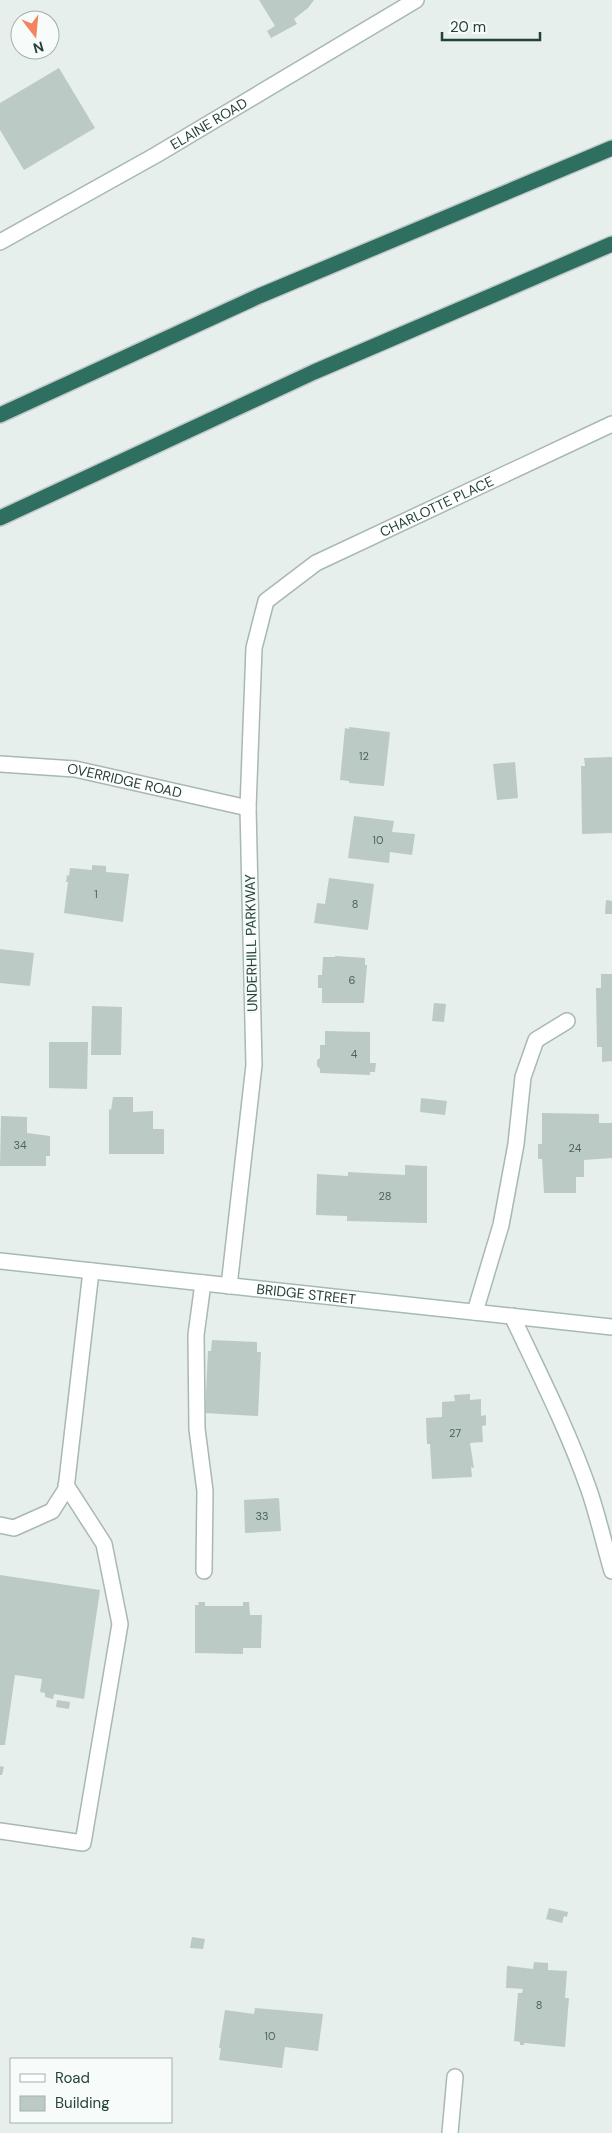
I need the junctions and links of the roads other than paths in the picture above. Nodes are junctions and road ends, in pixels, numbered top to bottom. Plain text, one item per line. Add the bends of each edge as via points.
1 (416, 0) edge
2 (612, 148) edge
3 (0, 242) edge
4 (612, 244) edge
5 (0, 414) edge
6 (612, 424) edge
7 (0, 518) edge
8 (266, 601) joint
9 (0, 764) edge
10 (248, 808) junction
11 (567, 1021) dead end
12 (0, 1261) edge
13 (91, 1271) junction
14 (203, 1283) junction
15 (230, 1286) junction
16 (475, 1312) junction
17 (512, 1316) junction
18 (612, 1326) edge
19 (66, 1484) junction
20 (0, 1525) edge
21 (612, 1570) edge
22 (204, 1571) dead end
23 (0, 1831) edge
24 (456, 2077) dead end
25 (450, 2133) edge

1 - 3 street, ELAINE ROAD via 164,150
2 - 5 highway via 268,292
4 - 7 highway via 314,372
6 - 8 street, CHARLOTTE PLACE via 316,563
8 - 10 street, UNDERHILL PARKWAY via 254,648
9 - 10 street, OVERRIDGE ROAD via 75,770
10 - 15 street, UNDERHILL PARKWAY via 254,1065
11 - 16 street via 536,1040 523,1077 516,1144 501,1225
12 - 13 street, BRIDGE STREET
13 - 14 street, BRIDGE STREET
13 - 19 street
14 - 15 street, BRIDGE STREET
14 - 22 street via 196,1334 198,1429 206,1491
15 - 16 street, BRIDGE STREET
16 - 17 street, BRIDGE STREET
17 - 18 street, BRIDGE STREET
17 - 21 street via 574,1451
19 - 20 street via 52,1511 14,1528
19 - 23 street via 104,1544 120,1624 83,1843
24 - 25 street

